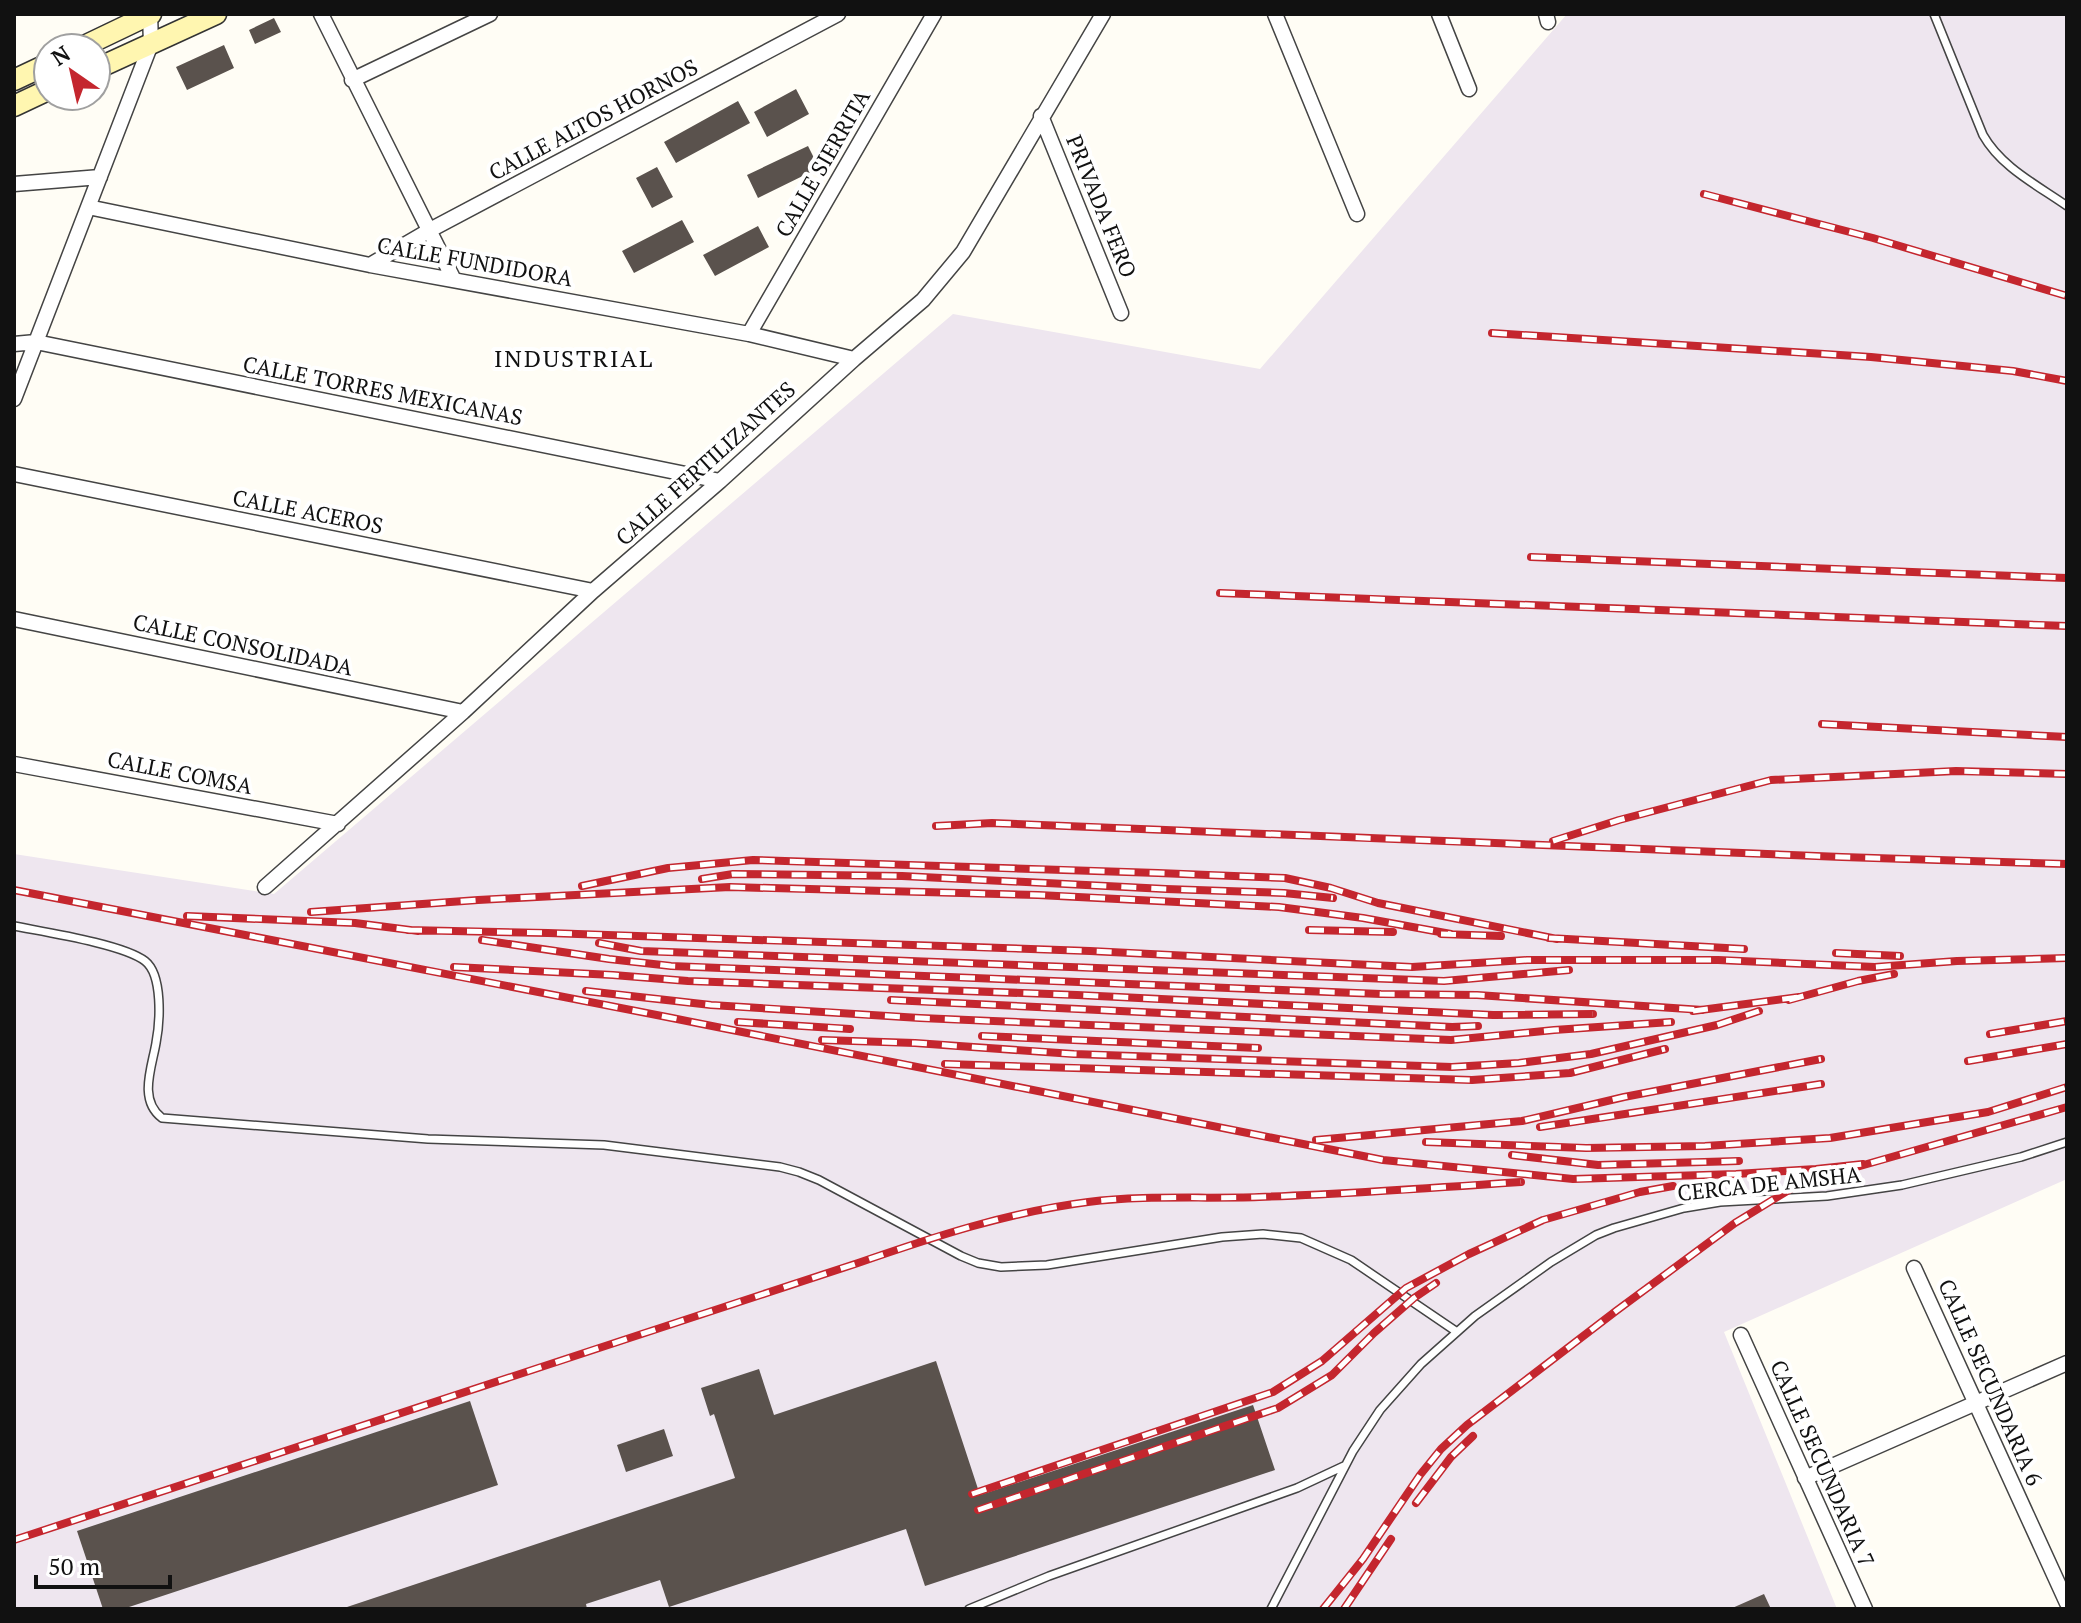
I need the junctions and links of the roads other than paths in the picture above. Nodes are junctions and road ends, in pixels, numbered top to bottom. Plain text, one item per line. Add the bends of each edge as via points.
1 (151, 14) edge
2 (216, 14) edge
3 (321, 14) edge
4 (490, 14) edge
5 (838, 14) edge
6 (934, 14) edge
7 (1103, 14) edge
8 (1275, 14) edge
9 (1439, 14) edge
10 (1934, 14) edge
11 (112, 33) edge
12 (151, 44) junction
13 (112, 62) edge
14 (352, 80) junction
15 (1469, 89) dead end
16 (1041, 116) junction
17 (100, 177) junction
18 (14, 184) edge
19 (2067, 206) edge
20 (88, 207) junction
21 (1357, 214) dead end
22 (430, 230) junction
23 (370, 265) junction
24 (454, 280) junction
25 (1121, 313) dead end
26 (749, 334) junction
27 (36, 342) junction
28 (14, 344) edge
29 (854, 359) junction
30 (14, 399) edge
31 (14, 474) edge
32 (720, 481) junction
33 (593, 591) junction
34 (14, 619) edge
35 (463, 712) junction
36 (14, 764) edge
37 (338, 824) junction
38 (265, 887) dead end
39 (14, 926) edge
40 (2067, 1142) edge
41 (1914, 1268) dead end
42 (1457, 1332) junction
43 (1741, 1335) dead end
44 (2067, 1363) edge
45 (1976, 1404) junction
46 (1346, 1465) junction
47 (1805, 1478) junction
48 (2067, 1603) edge
49 (969, 1609) edge
50 (1271, 1609) edge
51 (1865, 1609) edge

1 - 11 street
1 - 12 street
2 - 12 street
3 - 14 street
4 - 14 street
5 - 22 street, CALLE ALTOS HORNOS
6 - 26 street, CALLE SIERRITA
7 - 16 street, CALLE FERTILIZANTES
8 - 21 street
9 - 15 street
10 - 19 lane via 1991,148
12 - 13 street
12 - 17 street
14 - 22 street
16 - 25 street, PRIVADA FERO
16 - 29 street, CALLE FERTILIZANTES via 963,252 923,300
17 - 18 street
17 - 20 street
20 - 23 street, CALLE FUNDIDORA
20 - 27 street
22 - 23 street, CALLE ALTOS HORNOS
22 - 24 street
23 - 24 street, CALLE FUNDIDORA
24 - 26 street, CALLE FUNDIDORA
26 - 29 street, CALLE FUNDIDORA
27 - 28 street, CALLE TORRES MEXICANAS
27 - 30 street
27 - 32 street, CALLE TORRES MEXICANAS
29 - 32 street, CALLE FERTILIZANTES
31 - 33 street, CALLE ACEROS
32 - 33 street, CALLE FERTILIZANTES
33 - 35 street, CALLE FERTILIZANTES
34 - 35 street, CALLE CONSOLIDADA
35 - 37 street, CALLE FERTILIZANTES
36 - 37 street, CALLE COMSA
37 - 38 street, CALLE FERTILIZANTES
39 - 42 lane via 99,944 132,954 151,967 158,1002 148,1092 152,1108 162,1118 428,1139 604,1145 780,1167 819,1180 961,1256 1001,1267 1047,1265 1222,1237 1301,1238 1351,1260
40 - 42 lane, CERCA DE AMSHA via 1902,1185 1708,1204 1614,1228 1551,1262
41 - 45 street, CALLE SECUNDARIA 6
42 - 46 lane, CERCA DE AMSHA via 1380,1410
43 - 47 street, CALLE SECUNDARIA 7
44 - 45 street
45 - 47 street
45 - 48 street, CALLE SECUNDARIA 6
46 - 49 lane via 1297,1488
46 - 50 lane, CERCA DE AMSHA
47 - 51 street, CALLE SECUNDARIA 7

